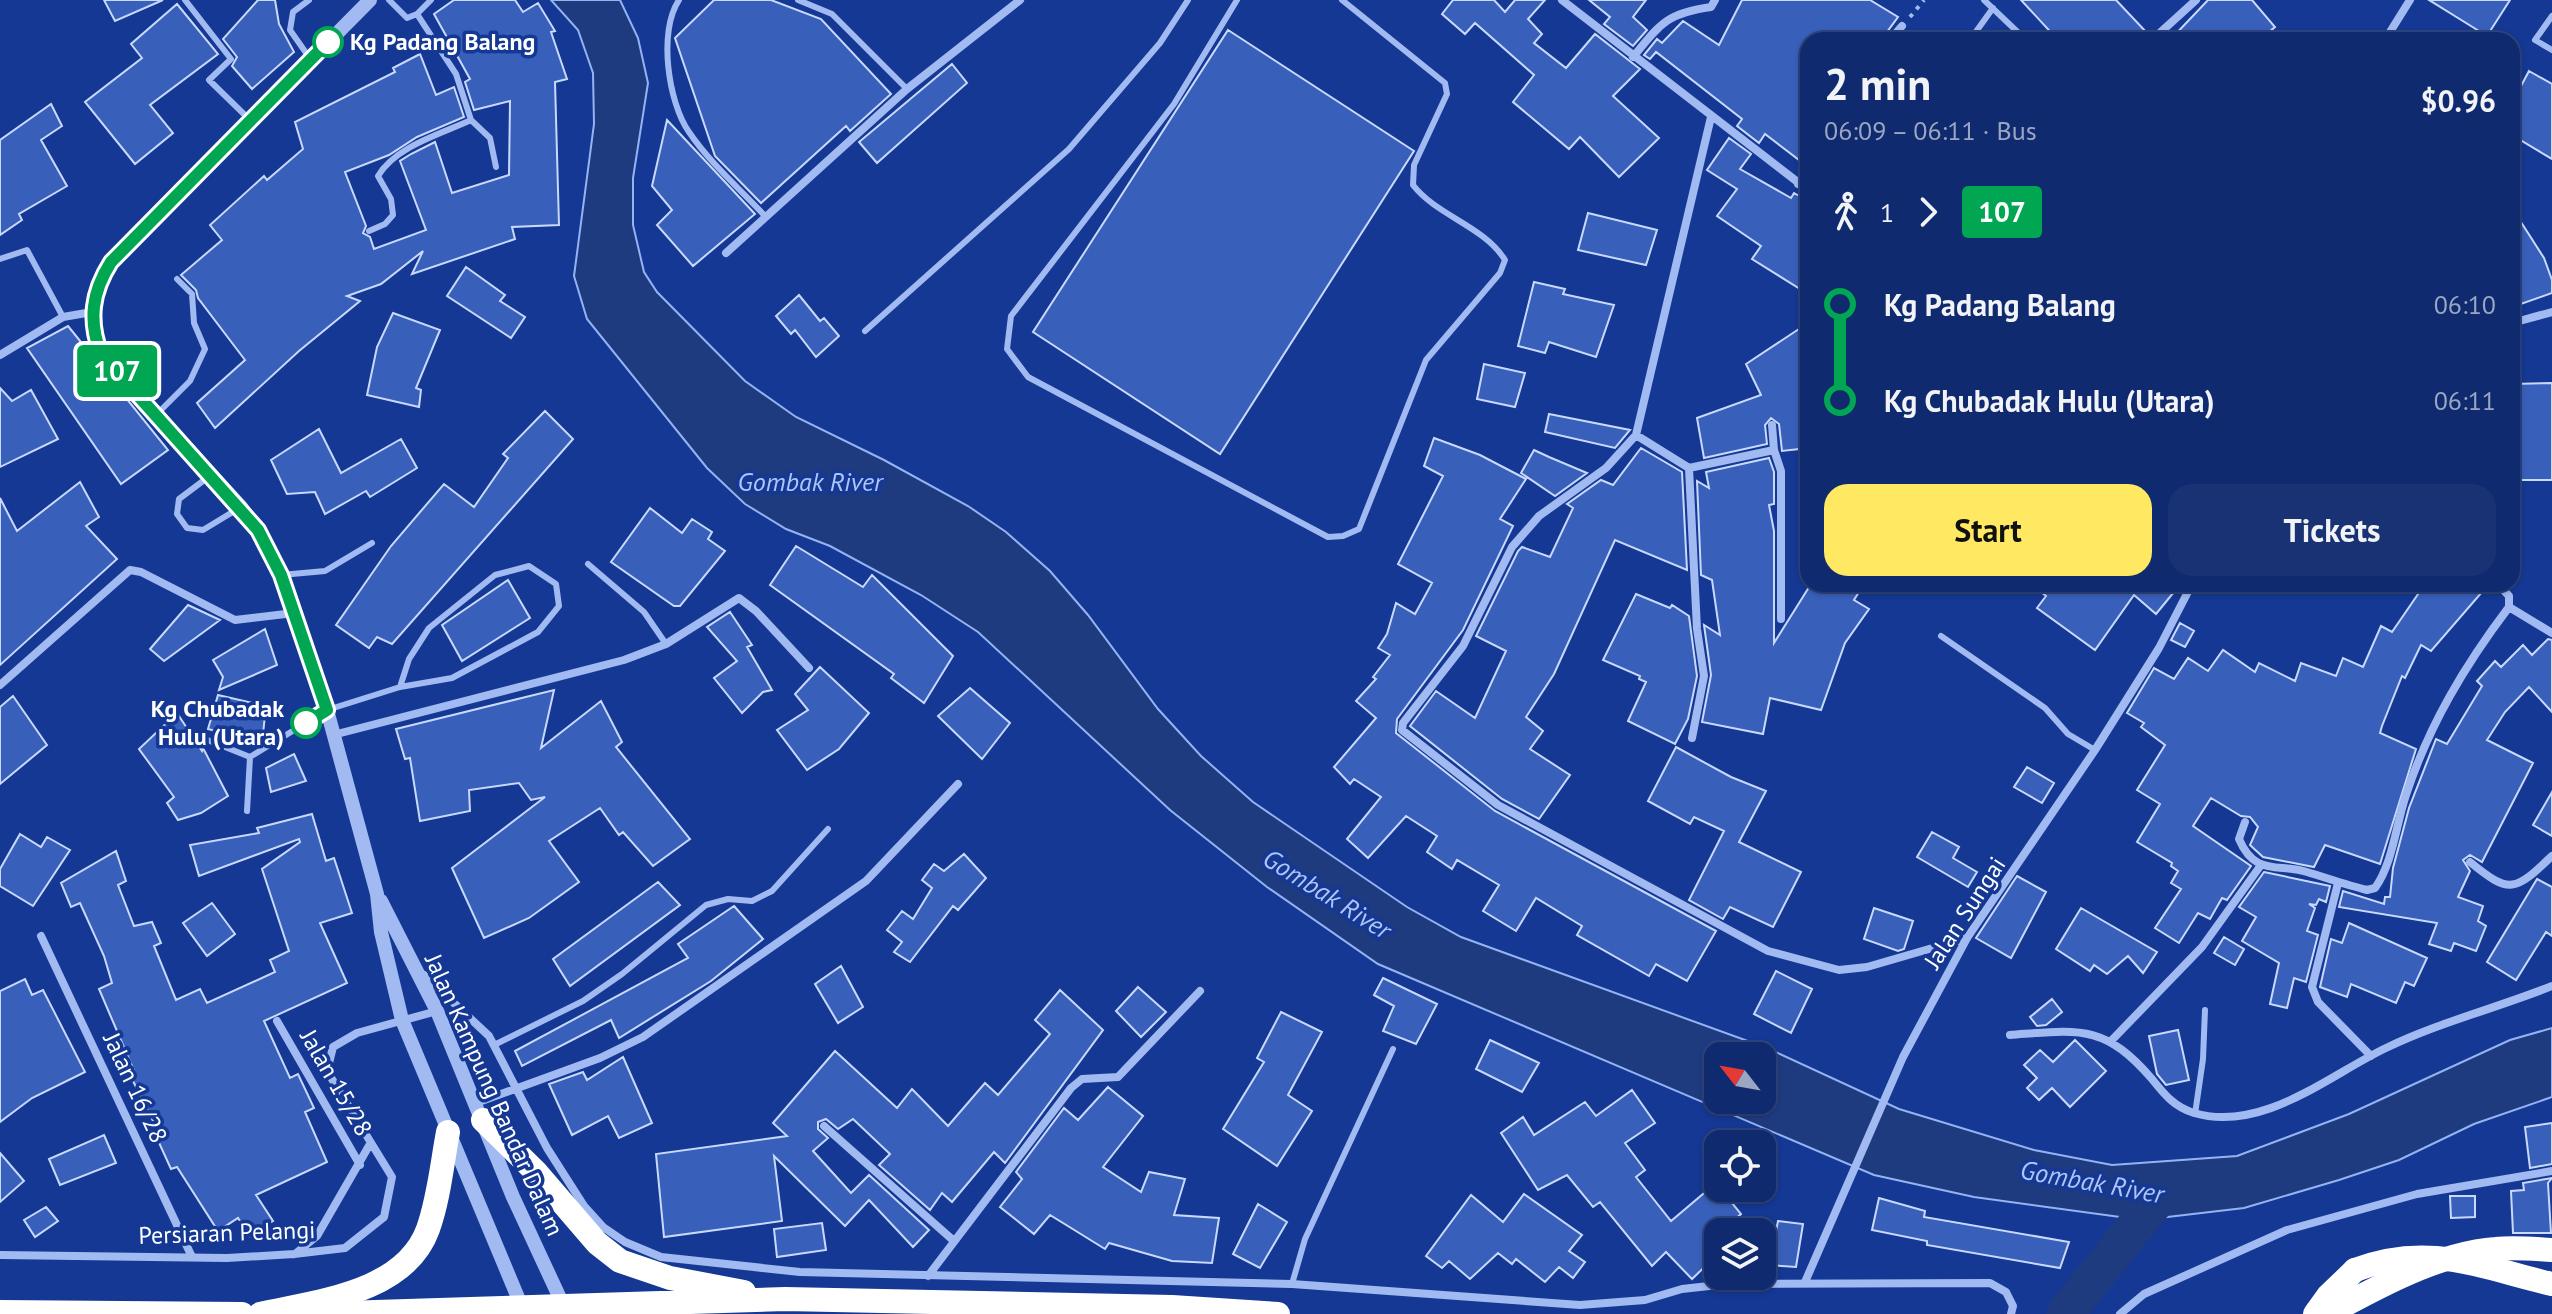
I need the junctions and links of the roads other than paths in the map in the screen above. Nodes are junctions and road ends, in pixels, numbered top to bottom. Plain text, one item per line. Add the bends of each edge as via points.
1 (185, 0) edge
2 (309, 0) edge
3 (370, 0) edge
4 (389, 0) edge
5 (431, 0) edge
6 (679, 0) edge
7 (798, 0) edge
8 (1020, 0) edge
9 (1188, 0) edge
10 (1237, 0) edge
11 (1342, 0) edge
12 (1562, 0) edge
13 (1715, 0) edge
14 (1984, 0) edge
15 (2196, 0) edge
16 (2410, 0) edge
17 (1993, 8) junction
18 (417, 14) junction
19 (2552, 16) edge
20 (1902, 26) road end
21 (1897, 32) edge
22 (1976, 32) edge
23 (2018, 32) edge
24 (2161, 32) edge
25 (2390, 32) edge
26 (2552, 50) edge
27 (1633, 57) junction
28 (311, 60) junction
29 (907, 89) junction
30 (1711, 117) junction
31 (471, 120) junction
32 (251, 121) junction
33 (496, 167) dead end
34 (1800, 181) edge
35 (1798, 184) joint
36 (765, 216) junction
37 (369, 231) dead end
38 (726, 253) dead end
39 (0, 259) edge
40 (177, 279) dead end
41 (92, 312) junction
42 (2552, 312) edge
43 (63, 317) junction
44 (2520, 321) edge
45 (865, 331) dead end
46 (0, 355) edge
47 (155, 415) junction
48 (1772, 425) dead end
49 (1636, 435) junction
50 (1774, 450) junction
51 (1689, 468) junction
52 (211, 475) junction
53 (241, 507) junction
54 (372, 543) dead end
55 (588, 564) dead end
56 (281, 575) junction
57 (2188, 592) edge
58 (2505, 592) edge
59 (2509, 607) junction
60 (294, 613) junction
61 (1781, 619) dead end
62 (2552, 633) edge
63 (1941, 636) dead end
64 (666, 644) junction
65 (809, 668) dead end
66 (0, 685) edge
67 (400, 687) junction
68 (327, 710) junction
69 (333, 735) junction
70 (200, 737) dead end
71 (1692, 738) dead end
72 (2095, 750) junction
73 (250, 757) junction
74 (958, 784) dead end
75 (247, 811) dead end
76 (2245, 822) dead end
77 (828, 829) dead end
78 (2552, 856) edge
79 (2470, 862) dead end
80 (2261, 865) junction
81 (2338, 883) junction
82 (377, 894) junction
83 (41, 936) dead end
84 (1967, 938) junction
85 (414, 966) junction
86 (2552, 986) edge
87 (1200, 991) dead end
88 (2205, 1010) dead end
89 (437, 1011) junction
90 (402, 1020) junction
91 (277, 1021) dead end
92 (2010, 1035) dead end
93 (2111, 1041) junction
94 (494, 1045) junction
95 (1393, 1049) dead end
96 (2371, 1056) junction
97 (517, 1089) junction
98 (479, 1112) junction
99 (2195, 1114) junction
100 (824, 1126) dead end
101 (448, 1132) junction
102 (370, 1144) junction
103 (360, 1165) junction
104 (2552, 1171) edge
105 (954, 1241) junction
106 (2552, 1250) edge
107 (294, 1254) junction
108 (0, 1255) edge
109 (192, 1257) junction
110 (928, 1276) junction
111 (1805, 1282) junction
112 (1292, 1284) junction
113 (2552, 1284) edge
114 (785, 1299) junction
115 (566, 1310) edge
116 (523, 1311) edge
117 (0, 1312) edge
118 (242, 1314) edge
119 (260, 1314) edge
120 (312, 1314) edge
121 (1278, 1314) edge
122 (2011, 1314) edge
123 (2120, 1314) edge
124 (2315, 1314) edge
125 (2328, 1314) edge

1 - 32 lane via 231,59 209,80
2 - 28 lane via 293,12 290,30
3 - 28 street, Jalan Kampung Bandar Dalam
4 - 18 lane via 407,18
5 - 18 lane
6 - 36 lane via 665,42 687,130
7 - 29 lane via 832,14
8 - 29 street
9 - 45 lane via 1160,43 1069,149
10 - 11 lane via 1174,104 1011,316 1007,349 1028,377 1328,537 1359,529 1426,360 1500,273 1505,260 1497,246 1423,198 1413,185 1414,165 1447,94 1445,83
12 - 27 street
13 - 27 street via 1711,7 1680,11 1663,21
14 - 17 lane
15 - 24 street
16 - 25 street
17 - 22 lane
17 - 23 lane
18 - 31 lane via 456,74
19 - 26 lane via 2535,40
20 - 21 street
27 - 30 street
28 - 32 street, Jalan Kampung Bandar Dalam
29 - 36 street
30 - 35 street
30 - 49 street
31 - 33 lane via 490,138
31 - 37 lane via 385,165 378,176 393,215
32 - 41 street, Jalan Kampung Bandar Dalam via 111,262 97,283
34 - 35 street
36 - 38 street
39 - 43 lane via 27,250
40 - 47 lane via 192,294 194,323 205,349 190,381
41 - 43 street
41 - 47 street, Jalan Kampung Bandar Dalam via 101,354
42 - 44 street
43 - 46 street
47 - 52 street, Jalan Kampung Bandar Dalam
48 - 50 street
49 - 51 street
49 - 84 street via 1606,468 1539,516 1512,547 1463,646 1402,730 1498,805 1768,951 1839,970
50 - 51 street
50 - 61 street via 1781,471
51 - 71 street via 1704,676
52 - 53 street, Jalan Kampung Bandar Dalam
52 - 53 lane via 179,499 177,514 187,528 203,530
53 - 56 street, Jalan Kampung Bandar Dalam
54 - 56 lane via 325,571
55 - 64 lane via 644,612
56 - 60 street, Jalan Kampung Bandar Dalam
57 - 72 street, Jalan Sungai
58 - 59 street
59 - 62 street
59 - 81 street via 2440,711 2406,793 2380,880 2367,890
60 - 66 street via 235,620 130,570
60 - 68 street, Jalan Kampung Bandar Dalam
63 - 72 lane via 2045,708 2068,734
64 - 65 street via 739,598
64 - 69 street via 624,660
67 - 67 lane via 409,659 429,628 495,575 529,566 556,584 559,606 538,632 452,678
67 - 68 lane
68 - 69 street, Jalan Kampung Bandar Dalam
68 - 73 lane
69 - 82 street, Jalan Kampung Bandar Dalam
70 - 73 lane
72 - 84 street, Jalan Sungai
73 - 75 lane
74 - 97 street via 866,881 720,984 643,1037
76 - 80 street via 2239,839
77 - 94 lane via 772,891 752,901 728,899 706,905 583,1001
78 - 79 street via 2512,886 2497,884
80 - 81 street via 2298,869
80 - 93 street via 2209,938
81 - 96 street via 2312,987 2318,1002
82 - 85 street, Jalan Kampung Bandar Dalam
82 - 90 street, Jalan Kampung Bandar Dalam
83 - 109 street, Jalan 16/28
84 - 111 street, Jalan Sungai via 1903,1057
85 - 89 street, Jalan Kampung Bandar Dalam
85 - 94 street
86 - 96 street
87 - 105 street via 1118,1077 1082,1079 1071,1088
88 - 99 lane
89 - 90 street, Persiaran Pelangi
89 - 98 street, Jalan Kampung Bandar Dalam
90 - 101 street, Jalan Kampung Bandar Dalam
90 - 102 street, Persiaran Pelangi via 357,1033 333,1047 327,1071
91 - 103 street, Jalan 15/28
92 - 93 street via 2077,1030
93 - 99 street via 2172,1103
94 - 97 street
95 - 112 lane via 1305,1239
96 - 99 street via 2265,1111
97 - 98 street
97 - 110 street via 584,1206 625,1242 661,1257 701,1263
98 - 114 highway via 597,1243 620,1261 670,1278
98 - 115 street, Jalan Kampung Bandar Dalam
100 - 105 street
101 - 116 street, Jalan Kampung Bandar Dalam
101 - 119 highway via 428,1230 405,1263 350,1293
102 - 103 street
102 - 107 street, Persiaran Pelangi via 392,1177 384,1217 345,1248
103 - 107 street via 317,1236
104 - 123 street via 2417,1194 2287,1230 2144,1294
105 - 110 street
106 - 125 highway via 2468,1253
107 - 109 street, Persiaran Pelangi
108 - 109 street, Persiaran Pelangi
110 - 112 street
111 - 112 street via 1727,1284 1645,1300 1580,1305
111 - 122 street via 1990,1283 2006,1292
113 - 124 highway, bridge via 2435,1256 2386,1258 2355,1270
114 - 115 highway
114 - 121 highway
115 - 116 highway
116 - 120 highway
117 - 118 highway

